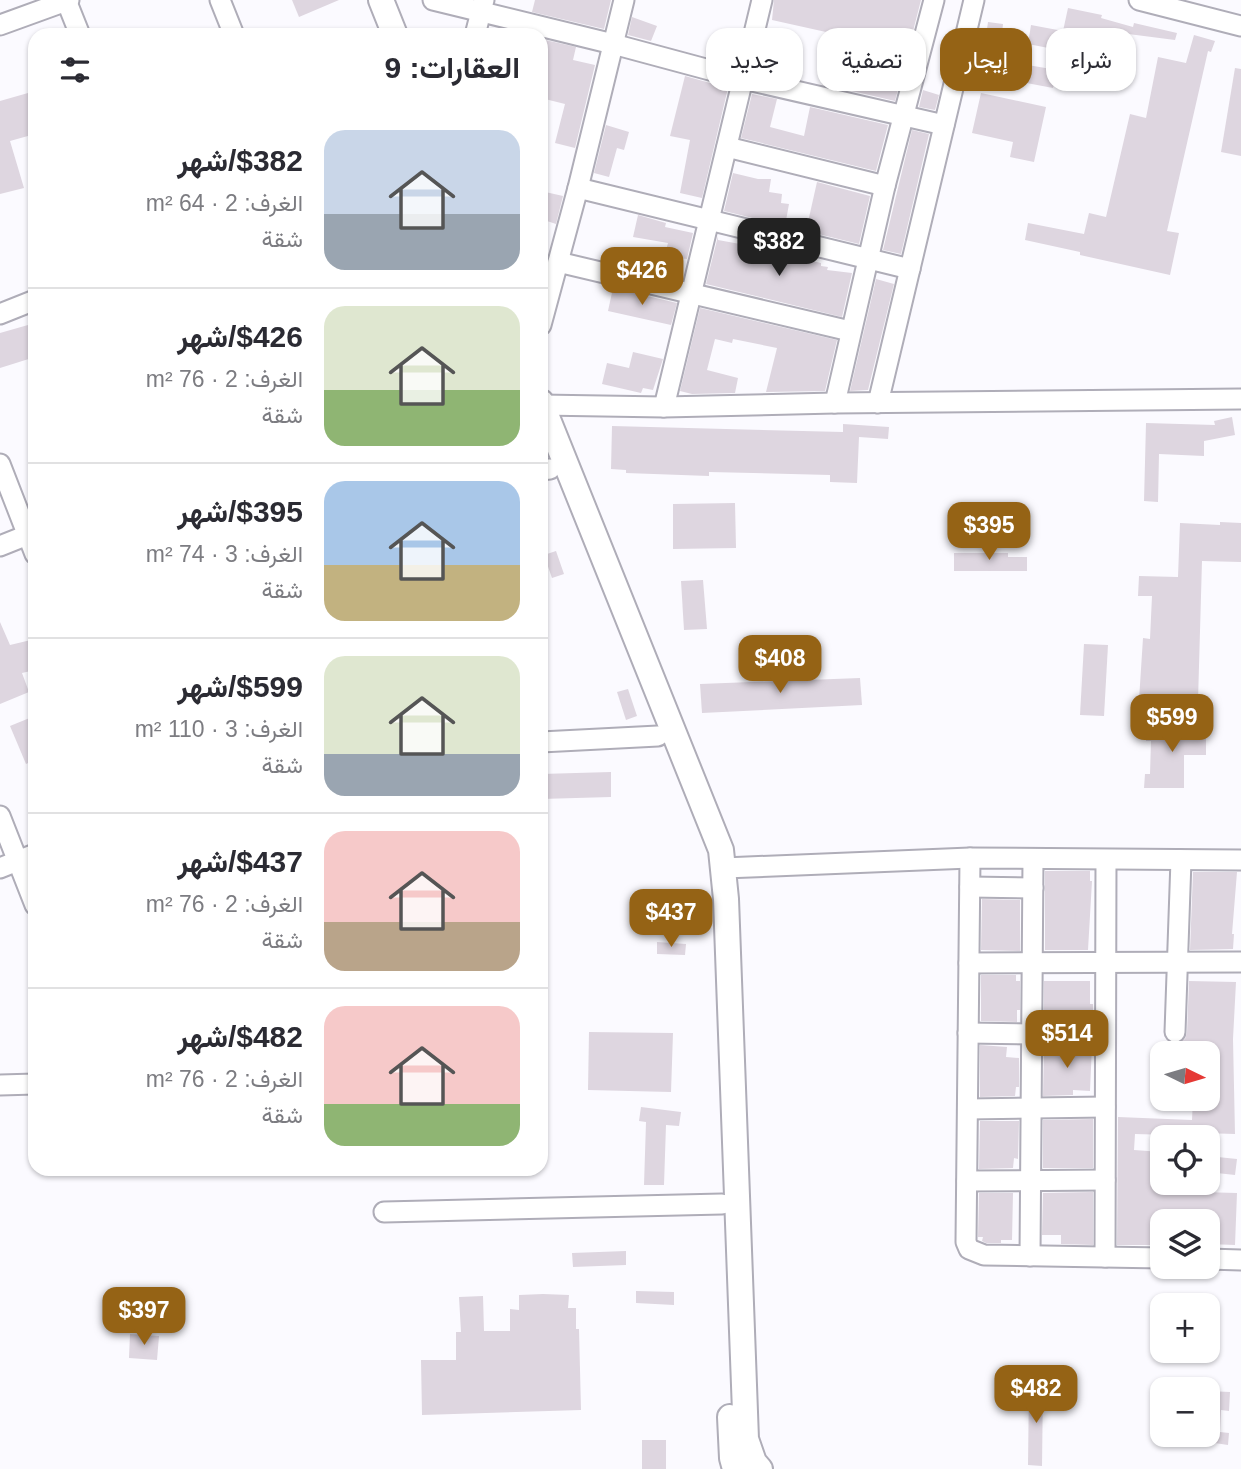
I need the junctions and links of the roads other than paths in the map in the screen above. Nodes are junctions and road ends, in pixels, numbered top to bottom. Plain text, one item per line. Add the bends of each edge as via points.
1 (67, 0) edge
2 (220, 0) edge
3 (366, 0) edge
4 (381, 0) edge
5 (433, 0) edge
6 (624, 0) edge
7 (762, 0) edge
8 (934, 0) edge
9 (974, 0) edge
10 (1139, 0) edge
11 (483, 5) edge
12 (0, 25) edge
13 (1241, 26) edge
14 (77, 28) edge
15 (231, 28) edge
16 (377, 28) edge
17 (392, 28) edge
18 (477, 28) edge
19 (755, 28) edge
20 (613, 44) junction
21 (706, 69) edge
22 (740, 91) edge
23 (796, 91) edge
24 (905, 116) junction
25 (944, 125) junction
26 (727, 147) junction
27 (885, 186) junction
28 (578, 188) junction
29 (709, 221) junction
30 (867, 260) junction
31 (558, 262) junction
32 (910, 269) junction
33 (691, 293) junction
34 (548, 299) edge
35 (28, 303) edge
36 (0, 314) edge
37 (850, 331) junction
38 (1241, 399) edge
39 (835, 403) junction
40 (548, 404) edge
41 (878, 404) junction
42 (664, 407) junction
43 (548, 421) edge
44 (0, 464) edge
45 (548, 474) edge
46 (28, 527) edge
47 (28, 535) edge
48 (0, 546) edge
49 (657, 736) junction
50 (548, 742) edge
51 (0, 816) edge
52 (970, 858) junction
53 (1033, 859) junction
54 (1106, 860) junction
55 (1181, 860) junction
56 (1241, 860) edge
57 (18, 861) edge
58 (724, 868) junction
59 (28, 887) edge
60 (970, 887) junction
61 (1033, 888) junction
62 (1032, 962) junction
63 (1105, 962) junction
64 (1177, 962) junction
65 (1241, 962) edge
66 (969, 963) junction
67 (1105, 1032) junction
68 (1175, 1032) dead end
69 (968, 1033) junction
70 (1032, 1034) junction
71 (28, 1084) edge
72 (0, 1085) edge
73 (1105, 1107) junction
74 (1031, 1108) junction
75 (968, 1109) junction
76 (1105, 1180) junction
77 (967, 1181) junction
78 (1031, 1181) junction
79 (722, 1204) junction
80 (384, 1212) dead end
81 (1030, 1255) junction
82 (1105, 1257) junction
83 (1150, 1258) edge
84 (1220, 1259) edge
85 (1241, 1260) edge
86 (735, 1469) edge
87 (760, 1469) edge

1 - 12 street
1 - 14 street
2 - 15 street
3 - 16 main road
4 - 17 main road
5 - 11 street
6 - 20 street
7 - 19 street
8 - 24 street
9 - 25 street
10 - 13 street
11 - 18 street
11 - 20 street
20 - 21 street
20 - 28 street
22 - 26 street
23 - 24 street
24 - 25 street
24 - 27 street
25 - 32 street
26 - 27 street
26 - 29 street
27 - 30 street
28 - 29 street
28 - 31 street
29 - 30 street
29 - 33 street
30 - 32 street
30 - 37 street
31 - 33 street
31 - 34 street
32 - 41 street
33 - 37 street
33 - 42 street
35 - 36 street
37 - 39 street
38 - 41 street
39 - 41 street
39 - 42 street
40 - 42 street
43 - 58 main road via 716,834
44 - 46 street
45 - 49 main road
47 - 48 street
49 - 50 street
49 - 79 main road via 699,835 707,868
51 - 57 street
52 - 53 street
52 - 58 street
52 - 60 street
53 - 54 street
53 - 61 street
54 - 55 street
54 - 63 street
55 - 56 street
55 - 64 street
57 - 59 street
58 - 87 main road via 746,1439
60 - 61 street
60 - 66 street
61 - 62 street
62 - 63 street
62 - 66 street
62 - 70 street
63 - 64 street
63 - 67 street
64 - 65 street
64 - 68 street
66 - 69 street
67 - 70 street
67 - 73 street
69 - 70 street
69 - 75 street
70 - 74 street
71 - 72 street
73 - 74 street
73 - 76 street
74 - 75 street
74 - 78 street
75 - 77 street
76 - 78 street
76 - 82 street
77 - 78 street
77 - 81 street via 969,1249 984,1255
78 - 81 street
79 - 80 street
79 - 86 main road
81 - 82 street
82 - 83 street
84 - 85 street

